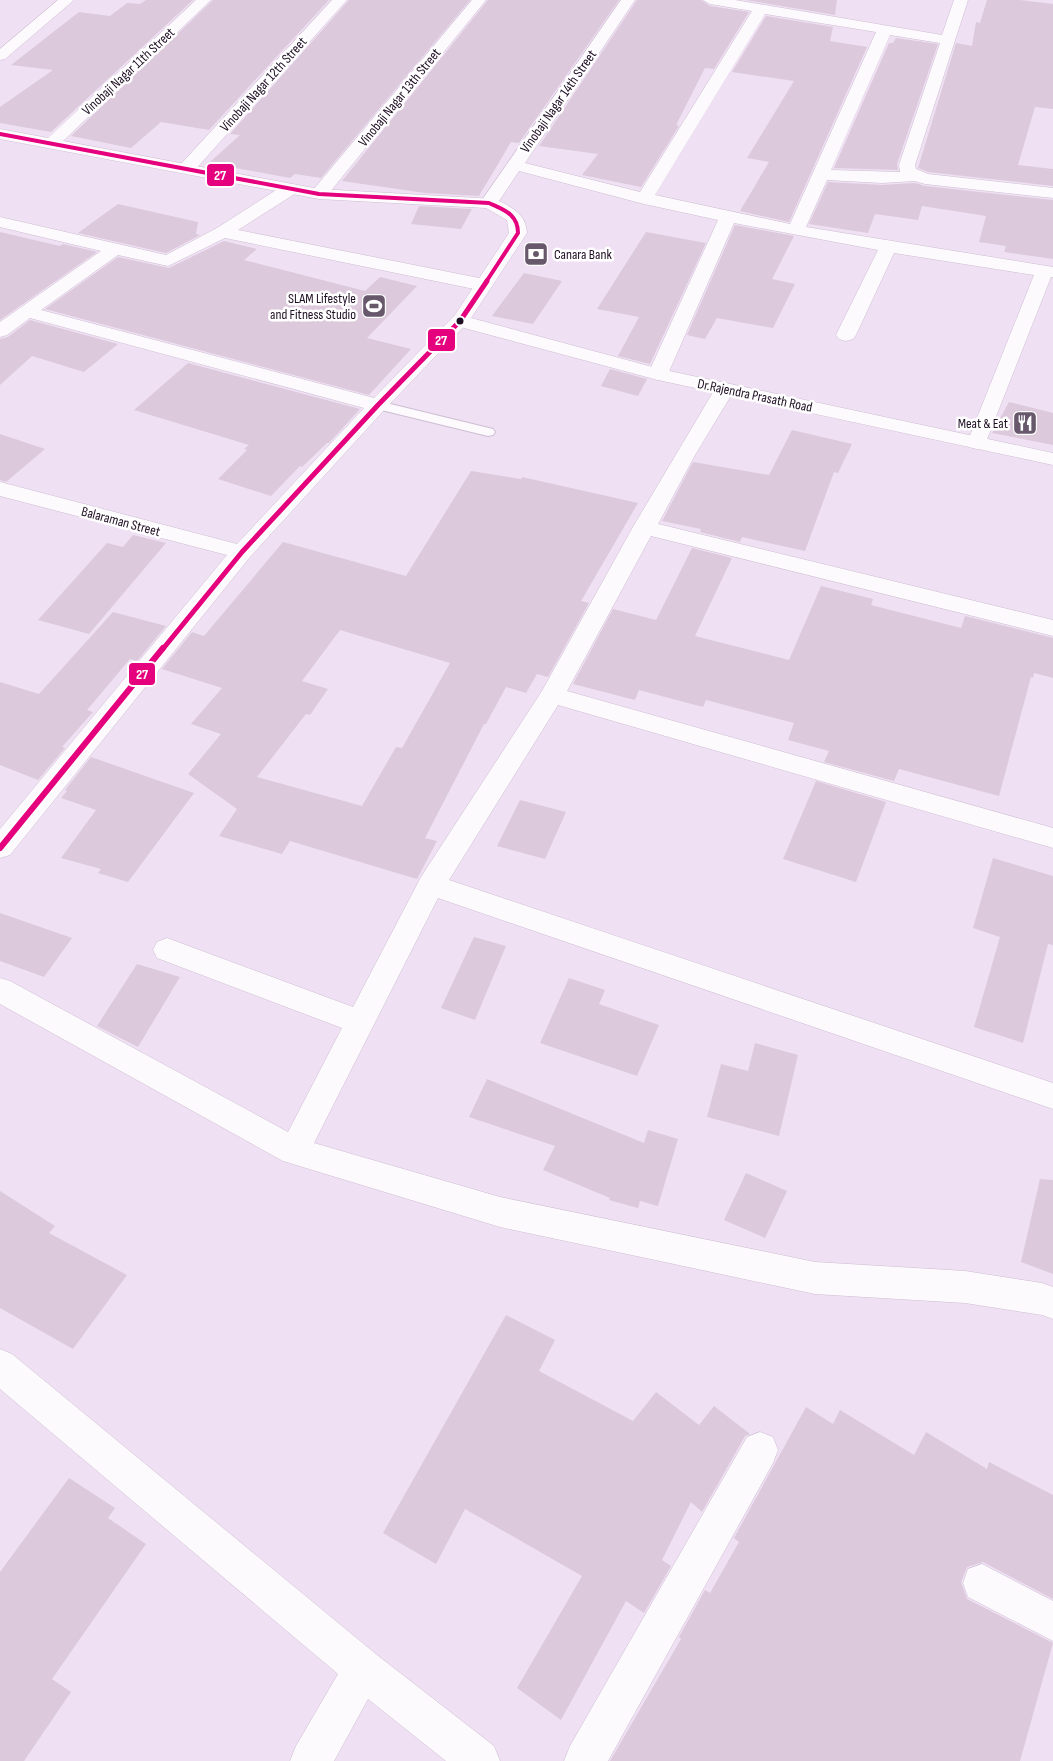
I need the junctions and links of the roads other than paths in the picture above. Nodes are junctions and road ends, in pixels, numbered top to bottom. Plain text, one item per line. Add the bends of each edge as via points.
1 (66, 0) edge
2 (204, 0) edge
3 (340, 0) edge
4 (479, 0) edge
5 (628, 0) edge
6 (710, 0) edge
7 (961, 0) edge
8 (785, 6) edge
9 (761, 9) junction
10 (885, 29) junction
11 (948, 40) junction
12 (0, 56) edge
13 (0, 134) edge
14 (52, 143) junction
15 (514, 165) junction
16 (187, 168) junction
17 (821, 174) junction
18 (914, 176) junction
19 (290, 189) junction
20 (1053, 193) edge
21 (319, 194) junction
22 (644, 199) junction
23 (489, 203) junction
24 (728, 218) junction
25 (0, 222) edge
26 (796, 231) junction
27 (223, 232) junction
28 (889, 246) junction
29 (115, 249) junction
30 (1049, 272) edge
31 (484, 285) junction
32 (27, 312) junction
33 (460, 321) junction
34 (0, 331) edge
35 (846, 335) dead end
36 (658, 374) junction
37 (725, 389) junction
38 (378, 405) junction
39 (488, 432) dead end
40 (977, 443) junction
41 (1053, 459) edge
42 (0, 489) edge
43 (644, 527) junction
44 (242, 552) junction
45 (1053, 628) edge
46 (552, 695) junction
47 (1053, 838) edge
48 (0, 848) edge
49 (431, 885) junction
50 (167, 950) dead end
51 (0, 990) edge
52 (361, 1022) junction
53 (1053, 1096) edge
54 (294, 1151) junction
55 (1053, 1304) edge
56 (0, 1366) edge
57 (760, 1450) dead end
58 (982, 1582) dead end
59 (1053, 1622) edge
60 (362, 1669) junction
61 (311, 1761) edge
62 (479, 1761) edge
63 (585, 1761) edge

1 - 12 street
2 - 14 street, Vinobaji Nagar 11th Street
3 - 16 street, Vinobaji Nagar 12th Street
4 - 21 street, Vinobaji Nagar 13th Street
5 - 15 street, Vinobaji Nagar 14th Street
6 - 9 street
7 - 11 street
8 - 9 street
8 - 10 street
9 - 22 street
10 - 11 street
10 - 17 street
11 - 18 street via 907,165 908,172
13 - 14 street
14 - 16 street
15 - 22 street
15 - 23 street, Vinobaji Nagar 14th Street
16 - 19 street
17 - 18 street via 882,178
17 - 26 street
18 - 20 street
19 - 21 street
19 - 27 street
21 - 23 street
22 - 24 street
23 - 31 street via 512,214 519,224 518,233
24 - 26 street
24 - 36 street
25 - 29 street
26 - 28 street
27 - 29 street via 168,261
27 - 31 street
28 - 30 street
28 - 35 street
29 - 32 street
30 - 40 street
31 - 33 street
32 - 34 street
32 - 38 street
33 - 36 street, Dr.Rajendra Prasath Road
33 - 38 street
36 - 37 street, Dr.Rajendra Prasath Road
37 - 40 street, Dr.Rajendra Prasath Road
37 - 43 street
38 - 39 lane
38 - 44 street
40 - 41 street, Dr.Rajendra Prasath Road
42 - 44 street, Balaraman Street
43 - 45 street
43 - 46 street
44 - 48 street
46 - 47 street
46 - 49 street
49 - 52 street
49 - 53 street
50 - 52 street
51 - 54 street
52 - 54 street
54 - 55 street via 500,1212 815,1278 965,1287 1042,1299
56 - 60 street
57 - 63 street
58 - 59 street
60 - 61 street
60 - 62 street

